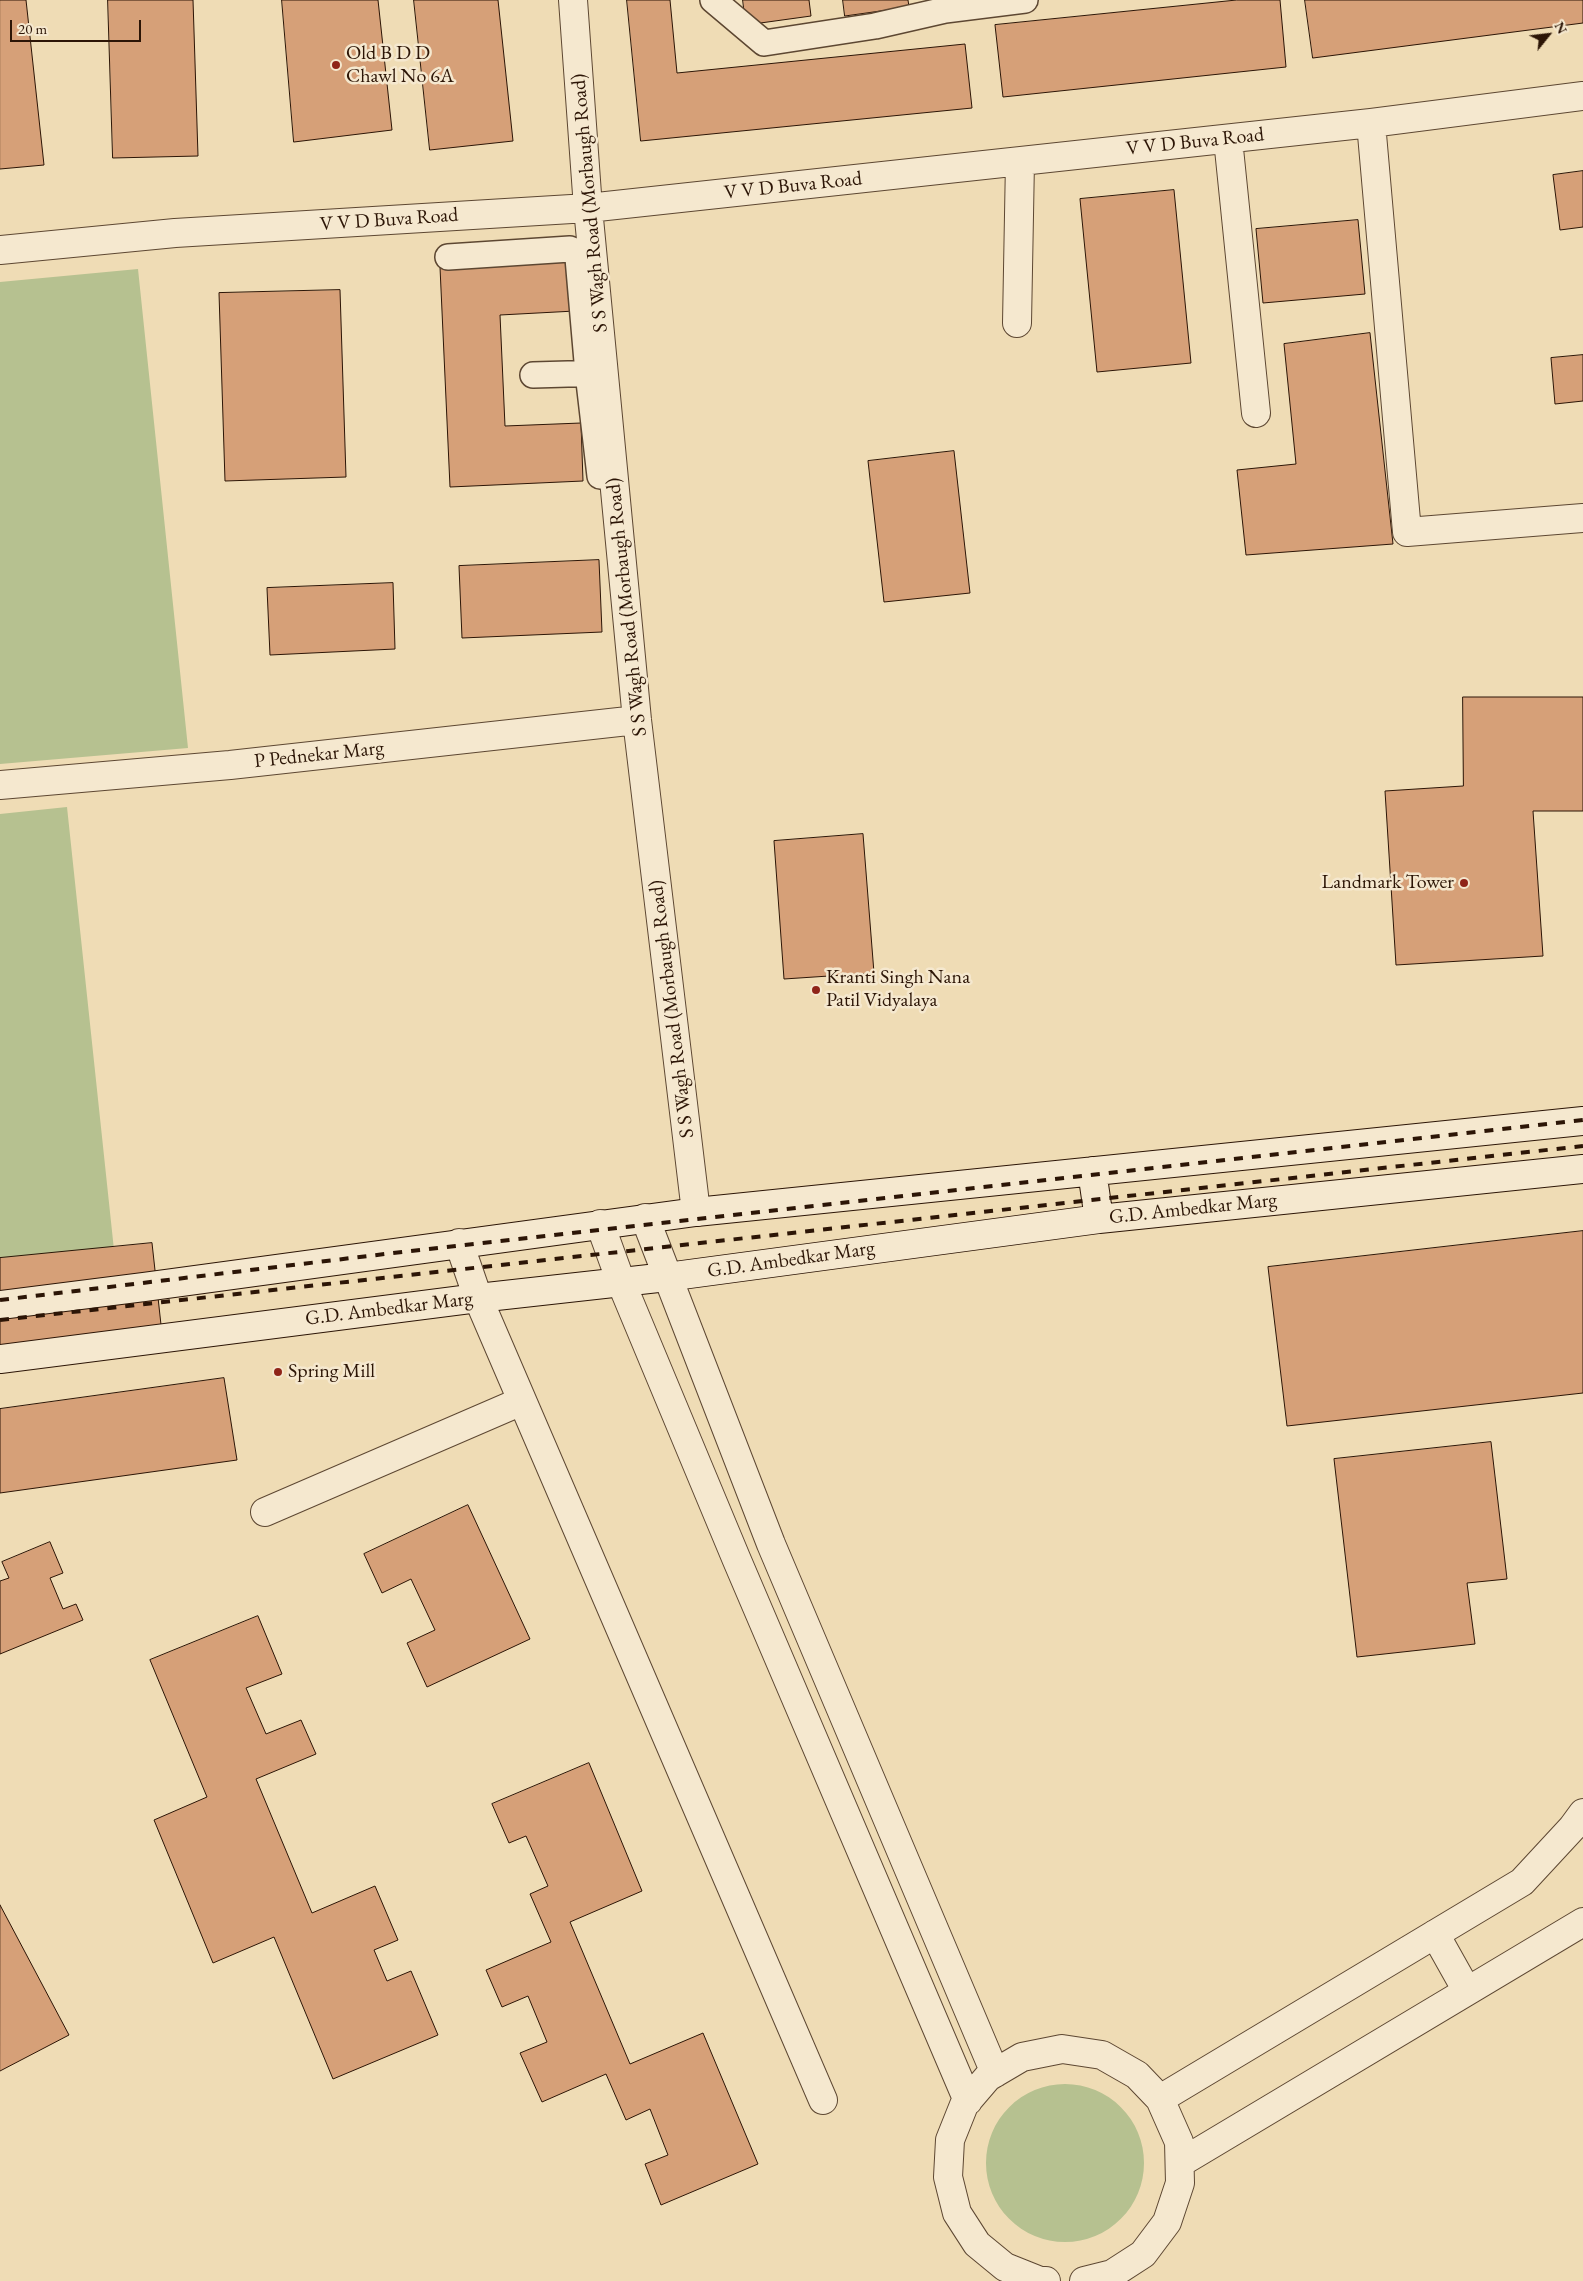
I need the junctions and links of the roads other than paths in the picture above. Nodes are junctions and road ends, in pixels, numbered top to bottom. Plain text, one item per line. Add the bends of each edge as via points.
1 (573, 0) edge
2 (713, 0) edge
3 (1025, 0) edge
4 (1583, 96) edge
5 (1371, 123) junction
6 (1228, 139) junction
7 (1020, 161) junction
8 (588, 208) junction
9 (0, 250) edge
10 (448, 257) dead end
11 (1017, 323) dead end
12 (596, 373) junction
13 (533, 375) dead end
14 (1256, 413) dead end
15 (600, 476) dead end
16 (1583, 518) edge
17 (637, 720) junction
18 (0, 785) edge
19 (1583, 1120) edge
20 (1583, 1169) edge
21 (1092, 1171) junction
22 (696, 1212) junction
23 (645, 1218) junction
24 (1099, 1219) junction
25 (600, 1224) junction
26 (459, 1244) junction
27 (667, 1277) junction
28 (621, 1282) junction
29 (478, 1298) junction
30 (0, 1305) edge
31 (0, 1359) edge
32 (522, 1401) junction
33 (264, 1512) dead end
34 (1579, 1826) edge
35 (1583, 1922) edge
36 (1435, 1934) junction
37 (1467, 1991) junction
38 (994, 2073) junction
39 (1160, 2099) junction
40 (823, 2100) dead end
41 (968, 2101) junction
42 (1180, 2163) junction
43 (1132, 2272) edge
44 (1046, 2281) edge
45 (1084, 2281) edge

1 - 8 street, S S Wagh Road (Morbaugh Road)
2 - 3 lane via 764,43 875,26 945,10
4 - 5 street, V V D Buva Road
5 - 6 street, V V D Buva Road
5 - 16 street via 1407,532
6 - 7 street, V V D Buva Road
6 - 14 street
7 - 8 street, V V D Buva Road
7 - 11 street
8 - 9 street, V V D Buva Road via 175,233
8 - 12 street, S S Wagh Road (Morbaugh Road)
10 - 12 lane via 575,251
12 - 13 lane
12 - 15 lane
12 - 17 street, S S Wagh Road (Morbaugh Road)
17 - 18 street, P Pednekar Marg via 230,765
17 - 22 street, S S Wagh Road (Morbaugh Road)
19 - 21 street
20 - 24 street, G.D. Ambedkar Marg
21 - 22 street
21 - 24 street
22 - 23 street
23 - 25 street
23 - 27 street
24 - 27 street, G.D. Ambedkar Marg
25 - 26 street
25 - 28 street
26 - 29 street
26 - 30 street
27 - 28 street, G.D. Ambedkar Marg
27 - 38 street via 772,1544
28 - 29 street, G.D. Ambedkar Marg
28 - 41 street
29 - 31 street, G.D. Ambedkar Marg
29 - 32 street
32 - 33 street
32 - 40 street
34 - 36 street via 1522,1882
35 - 37 street
36 - 37 street
36 - 39 street
37 - 42 street
38 - 39 street via 1022,2057 1062,2049 1102,2055 1137,2075
38 - 41 street
39 - 42 street via 1179,2142
41 - 44 street via 950,2140 948,2176 957,2212 977,2244 1005,2267
42 - 43 street via 1180,2183 1167,2222
43 - 45 street

